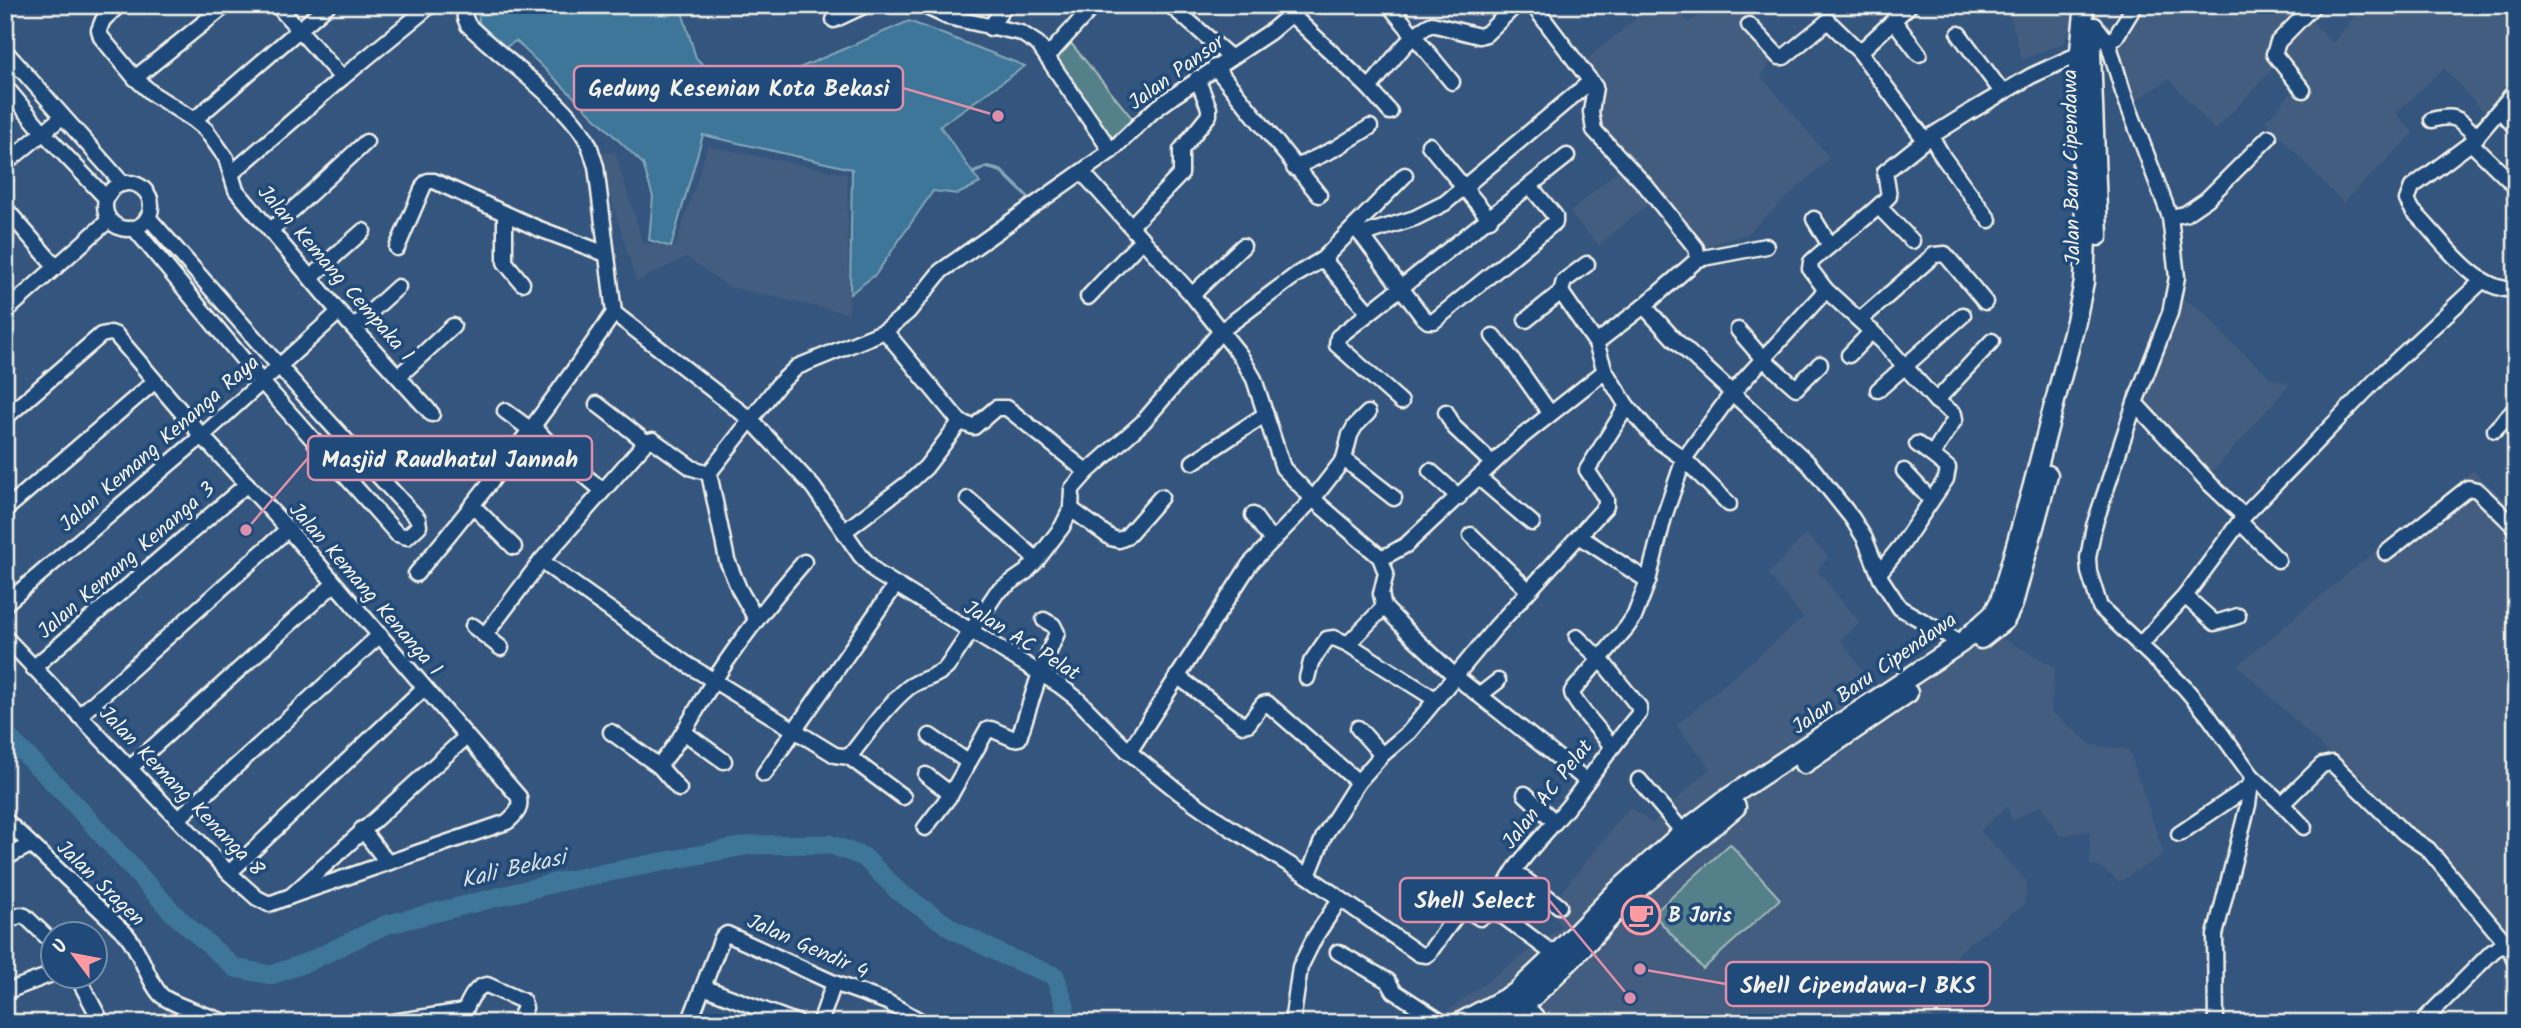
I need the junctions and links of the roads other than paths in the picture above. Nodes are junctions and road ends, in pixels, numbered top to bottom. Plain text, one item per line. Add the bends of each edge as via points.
1 (119, 5) edge
2 (226, 5) edge
3 (277, 5) edge
4 (328, 5) edge
5 (431, 5) edge
6 (464, 5) edge
7 (866, 5) edge
8 (922, 5) edge
9 (1006, 5) edge
10 (1170, 5) edge
11 (1389, 5) edge
12 (1516, 5) edge
13 (1533, 5) edge
14 (1910, 5) edge
15 (2085, 5) edge
16 (2097, 5) edge
17 (2135, 5) edge
18 (2314, 5) edge
19 (1086, 8) edge
20 (1297, 10) edge
21 (834, 20) dead end
22 (1894, 22) junction
23 (1749, 25) dead end
24 (2090, 25) junction
25 (990, 28) junction
26 (300, 29) junction
27 (1959, 34) dead end
28 (1414, 36) junction
29 (2108, 42) junction
30 (5, 51) edge
31 (1860, 52) junction
32 (1919, 54) dead end
33 (2079, 54) junction
34 (1047, 57) junction
35 (1230, 57) junction
36 (1216, 67) junction
37 (135, 78) junction
38 (342, 78) junction
39 (1197, 78) junction
40 (1591, 81) junction
41 (1452, 82) dead end
42 (5, 86) edge
43 (1369, 88) junction
44 (2303, 90) dead end
45 (2516, 90) edge
46 (2002, 92) junction
47 (2500, 110) junction
48 (1390, 112) dead end
49 (62, 117) junction
50 (194, 120) junction
51 (2432, 120) dead end
52 (1370, 127) dead end
53 (2516, 128) edge
54 (43, 132) junction
55 (2269, 137) dead end
56 (1928, 138) junction
57 (2474, 140) junction
58 (366, 142) dead end
59 (1429, 145) dead end
60 (1111, 151) junction
61 (1567, 156) dead end
62 (5, 164) edge
63 (1294, 168) junction
64 (1082, 172) junction
65 (232, 173) junction
66 (1405, 174) dead end
67 (123, 184) junction
68 (1463, 186) junction
69 (1530, 186) junction
70 (2516, 187) edge
71 (1319, 195) dead end
72 (106, 198) junction
73 (5, 208) edge
74 (1879, 208) junction
75 (505, 214) junction
76 (148, 217) junction
77 (2170, 217) junction
78 (1490, 219) junction
79 (1814, 219) dead end
80 (109, 220) junction
81 (1989, 220) dead end
82 (1131, 226) junction
83 (134, 228) junction
84 (271, 230) junction
85 (363, 231) dead end
86 (1358, 231) junction
87 (1143, 239) junction
88 (1912, 241) dead end
89 (1829, 244) junction
90 (1243, 246) dead end
91 (1766, 246) dead end
92 (397, 248) dead end
93 (606, 254) junction
94 (1323, 259) junction
95 (1698, 259) junction
96 (1587, 264) dead end
97 (56, 267) junction
98 (311, 277) junction
99 (2482, 281) junction
100 (522, 283) dead end
101 (398, 287) dead end
102 (1402, 289) junction
103 (1826, 290) junction
104 (2515, 291) edge
105 (1561, 292) junction
106 (1192, 295) junction
107 (1088, 297) dead end
108 (1985, 302) dead end
109 (1644, 306) junction
110 (5, 312) edge
111 (339, 312) junction
112 (614, 313) junction
113 (1368, 313) junction
114 (1963, 315) dead end
115 (1526, 320) dead end
116 (1860, 320) junction
117 (2081, 322) junction
118 (453, 326) dead end
119 (354, 327) junction
120 (1222, 330) junction
121 (1738, 330) dead end
122 (885, 331) junction
123 (1872, 331) junction
124 (1493, 337) dead end
125 (1992, 341) dead end
126 (1596, 343) junction
127 (1849, 355) dead end
128 (1762, 358) junction
129 (1820, 364) dead end
130 (279, 366) junction
131 (1905, 368) junction
132 (1605, 371) junction
133 (399, 376) junction
134 (261, 381) junction
135 (154, 382) junction
136 (1878, 390) dead end
137 (1732, 393) junction
138 (1936, 401) junction
139 (1401, 402) dead end
140 (2135, 403) junction
141 (597, 404) dead end
142 (1627, 406) junction
143 (2516, 408) edge
144 (505, 411) dead end
145 (1446, 412) dead end
146 (1549, 412) junction
147 (1367, 413) dead end
148 (432, 414) dead end
149 (1266, 414) junction
150 (5, 418) edge
151 (751, 420) junction
152 (960, 422) junction
153 (532, 429) junction
154 (2495, 430) dead end
155 (202, 436) junction
156 (646, 442) junction
157 (1917, 444) dead end
158 (1931, 455) junction
159 (1344, 459) junction
160 (1684, 459) junction
161 (1193, 462) dead end
162 (1492, 463) junction
163 (1430, 471) dead end
164 (1903, 471) dead end
165 (1087, 472) junction
166 (709, 473) junction
167 (1478, 477) junction
168 (247, 484) junction
169 (602, 490) junction
170 (2038, 490) junction
171 (1161, 497) dead end
172 (1458, 497) junction
173 (1394, 498) dead end
174 (968, 499) dead end
175 (1313, 499) junction
176 (1931, 500) junction
177 (1729, 504) dead end
178 (473, 506) junction
179 (1071, 509) junction
180 (5, 510) edge
181 (1253, 515) dead end
182 (2242, 519) junction
183 (1532, 523) dead end
184 (2516, 528) edge
185 (288, 529) junction
186 (845, 531) junction
187 (1471, 535) dead end
188 (1579, 536) junction
189 (1272, 541) junction
190 (514, 547) dead end
191 (2386, 553) dead end
192 (1380, 557) junction
193 (1037, 560) junction
194 (2278, 560) dead end
195 (541, 561) junction
196 (804, 562) dead end
197 (1879, 573) junction
198 (416, 574) dead end
199 (1648, 581) junction
200 (334, 584) junction
201 (895, 586) junction
202 (1528, 590) junction
203 (2185, 596) junction
204 (5, 604) edge
205 (1384, 607) junction
206 (2238, 616) dead end
207 (756, 619) junction
208 (1044, 620) dead end
209 (969, 631) junction
210 (380, 635) junction
211 (5, 637) edge
212 (1577, 637) dead end
213 (1961, 643) junction
214 (1348, 644) junction
215 (2139, 646) junction
216 (501, 648) dead end
217 (1601, 660) junction
218 (33, 668) junction
219 (1040, 673) junction
220 (1177, 676) junction
221 (1455, 676) junction
222 (1307, 678) dead end
223 (714, 680) junction
224 (1498, 681) dead end
225 (424, 689) junction
226 (1480, 695) junction
227 (1435, 699) junction
228 (79, 716) junction
229 (1358, 728) dead end
230 (796, 730) junction
231 (611, 732) dead end
232 (685, 733) junction
233 (930, 736) dead end
234 (466, 737) junction
235 (1611, 746) junction
236 (1129, 751) junction
237 (1382, 755) junction
238 (849, 757) junction
239 (724, 761) dead end
240 (968, 762) junction
241 (659, 766) junction
242 (131, 767) junction
243 (764, 774) dead end
244 (926, 775) dead end
245 (1586, 780) junction
246 (1639, 780) dead end
247 (2251, 781) junction
248 (1359, 782) junction
249 (679, 789) dead end
250 (951, 794) junction
251 (1525, 794) dead end
252 (903, 797) dead end
253 (2282, 804) junction
254 (178, 818) junction
255 (5, 820) edge
256 (1555, 822) junction
257 (2304, 827) dead end
258 (925, 828) dead end
259 (362, 829) junction
260 (2179, 834) dead end
261 (1678, 842) junction
262 (30, 845) junction
263 (5, 858) edge
264 (387, 862) junction
265 (1514, 871) junction
266 (229, 873) junction
267 (1308, 877) junction
268 (291, 896) junction
269 (1340, 899) junction
270 (1559, 906) dead end
271 (1492, 908) junction
272 (5, 922) edge
273 (38, 929) edge
274 (2512, 951) edge
275 (1338, 952) dead end
276 (1555, 955) junction
277 (38, 979) edge
278 (834, 983) junction
279 (703, 987) junction
280 (85, 990) edge
281 (5, 992) edge
282 (1519, 999) junction
283 (1416, 1004) junction
284 (462, 1017) edge
285 (2426, 1021) edge
286 (394, 1022) edge
287 (690, 1022) edge
288 (102, 1023) edge
289 (227, 1023) edge
290 (517, 1023) edge
291 (798, 1023) edge
292 (820, 1023) edge
293 (924, 1023) edge
294 (1292, 1023) edge
295 (1418, 1023) edge
296 (1443, 1023) edge
297 (1459, 1023) edge
298 (1485, 1023) edge
299 (1542, 1023) edge
300 (2216, 1023) edge

1 - 37 street, Jalan Kemang Cempaka 1 via 99,30
2 - 37 street
3 - 26 street
4 - 26 street
5 - 38 street
6 - 93 street via 468,25 559,107 589,144 596,166
7 - 21 street
8 - 25 street
9 - 25 street
10 - 35 street
11 - 28 street
12 - 28 street via 1486,34 1433,24
13 - 40 street
14 - 22 street
15 - 24 main road, Jalan Baru Cipendawa
16 - 24 main road, Jalan Baru Cipendawa
17 - 29 street
18 - 44 street via 2278,42 2274,54
19 - 34 street
20 - 35 street, Jalan Pansor
20 - 43 street
22 - 31 street
22 - 32 street
23 - 31 street via 1782,58 1828,21
24 - 29 street
24 - 33 main road, Jalan Baru Cipendawa
24 - 117 main road, Jalan Baru Cipendawa via 2098,245 2096,278
25 - 34 street via 1021,33
26 - 38 street
26 - 50 street
27 - 46 street
28 - 41 street
28 - 43 street
29 - 77 street
30 - 49 street
31 - 56 street
33 - 46 street
33 - 117 main road, Jalan Baru Cipendawa via 2086,238
34 - 60 street
35 - 36 street, Jalan Pansor
36 - 39 street, Jalan Pansor
36 - 63 street
37 - 50 street, Jalan Kemang Cempaka 1
38 - 65 street
39 - 60 street, Jalan Pansor via 1152,110
39 - 82 street via 1209,115 1181,150 1181,174
40 - 68 street
40 - 95 street via 1596,90 1591,112 1594,130 1688,238
42 - 54 street
43 - 48 street
45 - 47 street
46 - 56 street
47 - 53 street
47 - 57 street
49 - 54 street
49 - 67 street
50 - 65 street, Jalan Kemang Cempaka 1 via 216,143
51 - 57 street via 2455,117
52 - 63 street
54 - 62 street
54 - 72 street
55 - 77 street via 2207,199 2185,214
56 - 74 street via 1885,172 1889,194
56 - 81 street
57 - 70 street
57 - 99 street via 2412,187 2407,200
58 - 84 street
59 - 68 street
60 - 64 street, Jalan Pansor
61 - 69 street
63 - 71 street
64 - 82 street
64 - 122 street, Jalan Pansor via 941,271 908,312
65 - 84 street, Jalan Kemang Cempaka 1 via 236,190
66 - 86 street
67 - 72 street
67 - 76 street via 147,192
68 - 78 street
68 - 86 street via 1431,212
69 - 78 street
69 - 102 street via 1556,220 1531,243 1434,321 1422,316
72 - 80 street
73 - 97 street
74 - 88 street
74 - 89 street
75 - 92 street via 428,181
75 - 93 street
75 - 100 street via 505,262
76 - 83 street
76 - 130 street
77 - 140 street via 2177,268 2175,292
78 - 102 street
79 - 89 street
80 - 83 street via 120,228
80 - 97 street
82 - 87 street
83 - 134 street
84 - 98 street, Jalan Kemang Cempaka 1
85 - 98 street
86 - 94 street
86 - 102 street
87 - 106 street
87 - 107 street
89 - 103 street via 1810,265
90 - 106 street
91 - 95 street
93 - 112 street
94 - 113 street
94 - 120 street
95 - 109 street
96 - 105 street via 1564,281
97 - 110 street
98 - 111 street, Jalan Kemang Cempaka 1
99 - 104 street
99 - 182 street via 2384,373
101 - 119 street
102 - 113 street
103 - 116 street
103 - 128 street, Jalan AC Pelat
105 - 115 street
105 - 126 street
106 - 120 street
108 - 116 street via 1940,252
109 - 126 street
109 - 137 street
111 - 119 street, Jalan Kemang Cempaka 1
111 - 130 street, Jalan Kemang Kenanga Raya
112 - 151 street, Jalan AC Pelat
112 - 153 street
113 - 139 street via 1338,337 1337,345
114 - 131 street
116 - 123 street
117 - 170 main road, Jalan Baru Cipendawa
118 - 133 street
119 - 133 street, Jalan Kemang Cempaka 1
120 - 149 street via 1248,367
120 - 165 street via 1143,422
121 - 128 street
122 - 151 street, Jalan Pansor via 797,367
122 - 152 street
123 - 127 street
123 - 131 street
124 - 146 street
125 - 138 street
126 - 132 street
128 - 129 street via 1796,388
128 - 137 street, Jalan AC Pelat
130 - 134 street, Jalan Kemang Kenanga Raya
130 - 134 street via 418,519 419,526 407,537 397,534
131 - 136 street
131 - 138 street
132 - 142 street
132 - 146 street
133 - 148 street, Jalan Kemang Cempaka 1
134 - 155 street, Jalan Kemang Kenanga Raya
135 - 150 street, Jalan Kemang Kenanga 1 via 116,335 107,332
135 - 155 street, Jalan Kemang Kenanga 1
135 - 180 street
137 - 160 street, Jalan AC Pelat
137 - 197 street via 1809,464 1839,500 1865,539
138 - 158 street via 1955,419
140 - 182 street
140 - 215 street via 2094,526 2088,558 2100,607
141 - 156 street
142 - 160 street via 1664,447
142 - 188 street via 1587,470 1607,502
143 - 154 street
144 - 153 street
145 - 162 street via 1454,427
146 - 162 street
147 - 159 street via 1354,426
149 - 161 street
149 - 175 street via 1283,468
151 - 166 street, Jalan Pansor
151 - 186 street, Jalan AC Pelat via 814,486
152 - 165 street via 974,426 996,408 1007,408
152 - 186 street via 912,481
153 - 169 street
153 - 178 street
155 - 168 street, Jalan Kemang Kenanga 1
155 - 204 street, Jalan Kemang Kenanga Raya
156 - 166 street via 653,440 692,468
156 - 169 street
157 - 158 street
158 - 176 street via 1948,468
159 - 173 street
159 - 175 street
160 - 177 street
160 - 199 street, Jalan AC Pelat
162 - 167 street
163 - 172 street
164 - 176 street
165 - 179 street via 1072,489
166 - 207 street via 727,560
167 - 172 street
167 - 183 street
168 - 185 street, Jalan Kemang Kenanga 1
168 - 218 street, Jalan Kemang Kenanga 3
169 - 195 street
170 - 213 main road, Jalan Baru Cipendawa via 2000,601 1993,614
170 - 261 main road, Jalan Baru Cipendawa via 2013,604 2004,620 1843,739
171 - 179 street via 1119,540
172 - 192 street via 1406,545
174 - 193 street
175 - 189 street
175 - 192 street
176 - 197 street
178 - 190 street
178 - 198 street
179 - 193 street
181 - 189 street
182 - 194 street
182 - 203 street
184 - 191 street via 2477,490 2468,488
185 - 200 street, Jalan Kemang Kenanga 1
185 - 228 street
186 - 201 street, Jalan AC Pelat via 870,566
187 - 202 street
188 - 199 street
188 - 202 street
189 - 220 street via 1250,564
192 - 205 street via 1386,573 1381,594
193 - 209 street via 997,592
195 - 216 street via 479,630
195 - 223 street
196 - 207 street
197 - 213 street via 1900,608
199 - 217 street, Jalan AC Pelat via 1635,615
200 - 210 street, Jalan Kemang Kenanga 1
200 - 242 street
201 - 209 street, Jalan AC Pelat
201 - 230 street
202 - 221 street
203 - 206 street via 2215,623
203 - 215 street
205 - 214 street
205 - 221 street
207 - 223 street
208 - 219 street via 1057,633
209 - 219 street, Jalan AC Pelat
209 - 238 street via 947,667 901,694
210 - 225 street, Jalan Kemang Kenanga 1
210 - 254 street
211 - 218 street, Jalan Kemang Kenanga 8
212 - 217 street
213 - 261 main road, Jalan Baru Cipendawa via 1725,800
214 - 222 street via 1334,638 1322,643
214 - 227 street
215 - 247 street via 2207,714
217 - 235 street via 1640,710
217 - 235 street, Jalan AC Pelat via 1571,695
218 - 228 street, Jalan Kemang Kenanga 8
219 - 236 street, Jalan AC Pelat via 1076,698
219 - 240 street via 1019,738 989,729
220 - 236 street
220 - 248 street via 1243,725 1267,703
221 - 226 street
221 - 227 street
223 - 230 street
223 - 232 street
224 - 226 street
225 - 234 street, Jalan Kemang Kenanga 1
225 - 266 street
226 - 245 street
227 - 237 street via 1409,732
228 - 242 street, Jalan Kemang Kenanga 8
229 - 237 street
230 - 238 street via 835,755
230 - 243 street
231 - 241 street
232 - 239 street
232 - 241 street
233 - 240 street
234 - 259 street
234 - 264 street, Jalan Kemang Kenanga 1 via 519,797 516,814 507,822
235 - 245 street, Jalan AC Pelat
236 - 267 street, Jalan AC Pelat via 1200,808
237 - 248 street
238 - 252 street
240 - 250 street
241 - 249 street
242 - 254 street, Jalan Kemang Kenanga 8
244 - 250 street
245 - 256 street, Jalan AC Pelat
246 - 261 street
247 - 253 street
247 - 260 street
247 - 300 street via 2216,935
248 - 267 street via 1324,836
250 - 258 street
251 - 256 street
253 - 257 street
253 - 274 street via 2322,765 2332,763 2428,849
254 - 266 street, Jalan Kemang Kenanga 8
255 - 262 street, Jalan Sragen
256 - 265 street, Jalan AC Pelat
259 - 264 street
259 - 268 street
261 - 276 main road, Jalan Baru Cipendawa via 1615,893
261 - 282 main road, Jalan Baru Cipendawa via 1574,957
262 - 263 street
262 - 289 street, Jalan Sragen via 127,935 160,994
264 - 268 street
265 - 270 street
265 - 271 street, Jalan AC Pelat
266 - 268 street, Jalan Kemang Kenanga 8 via 263,902
267 - 269 street, Jalan AC Pelat
269 - 271 street, Jalan AC Pelat via 1423,956 1461,909 1482,918
269 - 294 street via 1300,967
271 - 276 street
272 - 273 street via 25,916
274 - 285 street via 2492,952
275 - 283 street via 1388,981 1394,991
276 - 282 main road, Jalan Baru Cipendawa
277 - 281 street
278 - 279 street, Jalan Gendir 4 via 727,934
278 - 292 street
278 - 293 street, Jalan Gendir 4 via 887,1002
279 - 287 street
279 - 291 street
280 - 288 street
282 - 297 main road, Jalan Baru Cipendawa
282 - 298 main road, Jalan Baru Cipendawa
282 - 299 street
283 - 295 street
283 - 296 street
284 - 286 street
284 - 290 street via 476,989 487,985 523,1001 525,1008

